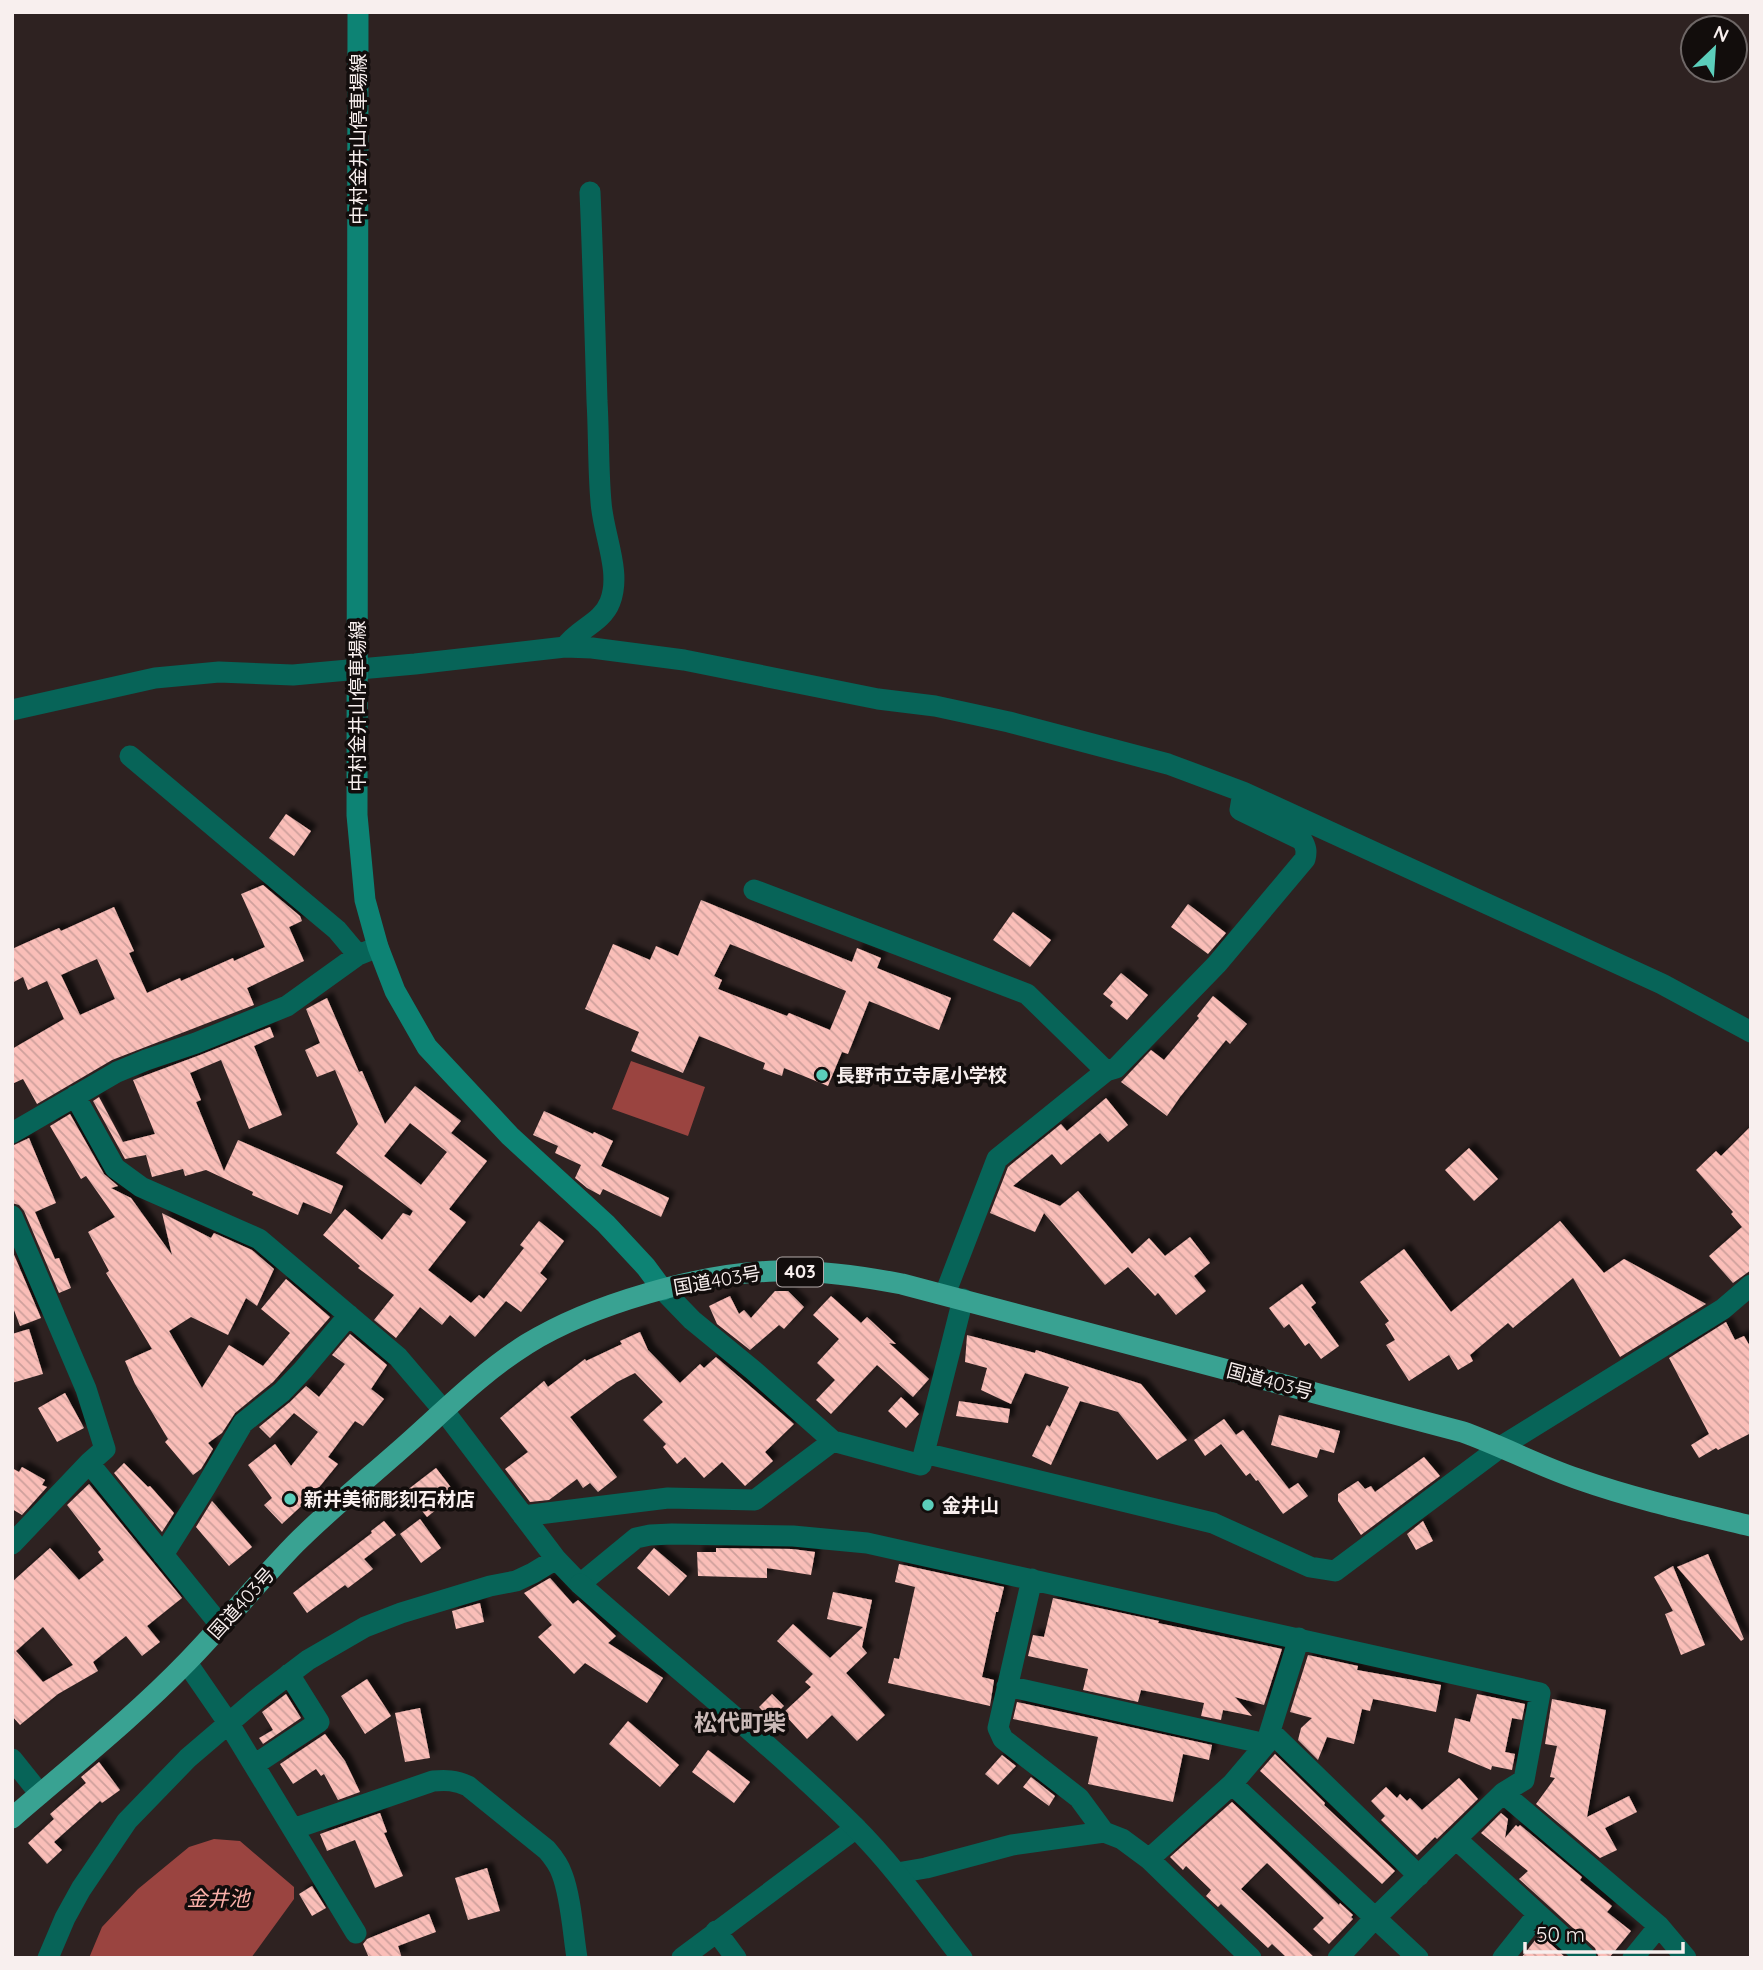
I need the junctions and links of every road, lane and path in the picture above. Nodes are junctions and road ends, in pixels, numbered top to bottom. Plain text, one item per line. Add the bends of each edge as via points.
1 (358, 12) edge
2 (590, 192) dead end
3 (565, 647) junction
4 (356, 661) junction
5 (12, 710) edge
6 (130, 756) dead end
7 (1244, 792) junction
8 (754, 890) dead end
9 (379, 947) junction
10 (358, 955) junction
11 (1751, 1032) edge
12 (1106, 1071) junction
13 (75, 1096) junction
14 (12, 1133) edge
15 (12, 1216) edge
16 (1751, 1285) edge
17 (663, 1290) junction
18 (954, 1297) junction
19 (349, 1315) junction
20 (444, 1411) junction
21 (833, 1441) junction
22 (1502, 1446) junction
23 (924, 1453) junction
24 (89, 1463) junction
25 (523, 1516) junction
26 (1751, 1526) edge
27 (12, 1545) edge
28 (163, 1555) junction
29 (556, 1559) junction
30 (1032, 1579) junction
31 (580, 1584) junction
32 (221, 1626) junction
33 (1299, 1638) junction
34 (187, 1663) junction
35 (289, 1674) junction
36 (1007, 1686) junction
37 (229, 1724) junction
38 (1269, 1738) junction
39 (12, 1759) edge
40 (254, 1765) junction
41 (1232, 1784) junction
42 (1503, 1793) junction
43 (40, 1794) junction
44 (12, 1818) edge
45 (856, 1828) junction
46 (293, 1829) junction
47 (1104, 1832) junction
48 (1456, 1839) junction
49 (1149, 1859) junction
50 (897, 1873) junction
51 (1419, 1876) junction
52 (1538, 1914) junction
53 (1374, 1919) junction
54 (1658, 1926) junction
55 (716, 1931) junction
56 (356, 1933) dead end
57 (48, 1958) edge
58 (577, 1958) edge
59 (682, 1958) edge
60 (736, 1958) edge
61 (962, 1958) edge
62 (1251, 1958) edge
63 (1338, 1958) edge
64 (1418, 1958) edge
65 (1503, 1958) edge
66 (1586, 1958) edge
67 (1633, 1958) edge
68 (1685, 1958) edge

1 - 4 main road, 中村金井山停車場線
2 - 3 street via 601,504 614,570 605,611
3 - 4 street via 415,664
3 - 7 street via 684,660 1009,722 1168,764
4 - 5 street via 293,674 219,672 155,678
4 - 9 main road, 中村金井山停車場線 via 360,854 365,900
6 - 10 street via 337,930
7 - 11 street via 1662,984
7 - 12 street via 1240,810 1302,840 1305,859 1217,964 1116,1068
8 - 12 street via 1027,994
9 - 10 street
9 - 17 main road, 中村金井山停車場線 via 396,991 427,1047 510,1136 606,1224
10 - 13 street via 287,1006 127,1068
12 - 18 street via 998,1159
13 - 14 street
13 - 19 street via 115,1168 141,1187 260,1239
15 - 24 street via 90,1401 105,1449
16 - 22 street via 1723,1309
17 - 18 highway, 国道403号 / 403 via 704,1279 776,1271 857,1276
17 - 20 highway, 国道403号 / 403 via 605,1307 528,1343
17 - 21 street via 692,1321
18 - 22 highway, 国道403号 / 403
18 - 23 street
19 - 20 street via 398,1357
19 - 28 street via 282,1392 243,1423
20 - 25 street
20 - 32 highway, 国道403号 / 403 via 298,1542
21 - 23 street via 921,1465
21 - 25 street via 755,1500 668,1498
22 - 23 street via 1335,1571 1310,1566 1213,1523
22 - 26 highway, 国道403号 / 403 via 1618,1492
24 - 27 street
24 - 28 street
25 - 29 street
28 - 32 street
29 - 31 street
29 - 35 street via 516,1581 365,1627
30 - 31 street via 867,1543 793,1536 672,1534 636,1538
30 - 33 street
30 - 36 street
31 - 45 street
32 - 34 highway, 国道403号 / 403
33 - 38 street
33 - 42 street via 1540,1693 1524,1780
34 - 37 street
34 - 43 highway, 国道403号 / 403
35 - 37 street
35 - 40 street via 319,1723
36 - 38 street
36 - 47 street via 998,1728 1003,1739 1079,1798
37 - 40 street
37 - 57 street via 188,1758 127,1821 81,1889
38 - 41 street
38 - 51 street
39 - 43 street
40 - 46 street
41 - 49 street
41 - 53 street
42 - 48 street
42 - 54 street
43 - 44 highway, 国道403号 / 403
45 - 50 street
45 - 55 street
46 - 56 street
46 - 58 street via 433,1781 458,1781 555,1860 565,1886
47 - 49 street
47 - 50 street via 1012,1845
48 - 51 street
48 - 52 street
49 - 62 street
50 - 61 street
51 - 53 street
52 - 65 street
52 - 66 street
53 - 63 street
53 - 64 street
54 - 67 street
54 - 68 street
55 - 59 street
55 - 60 street

